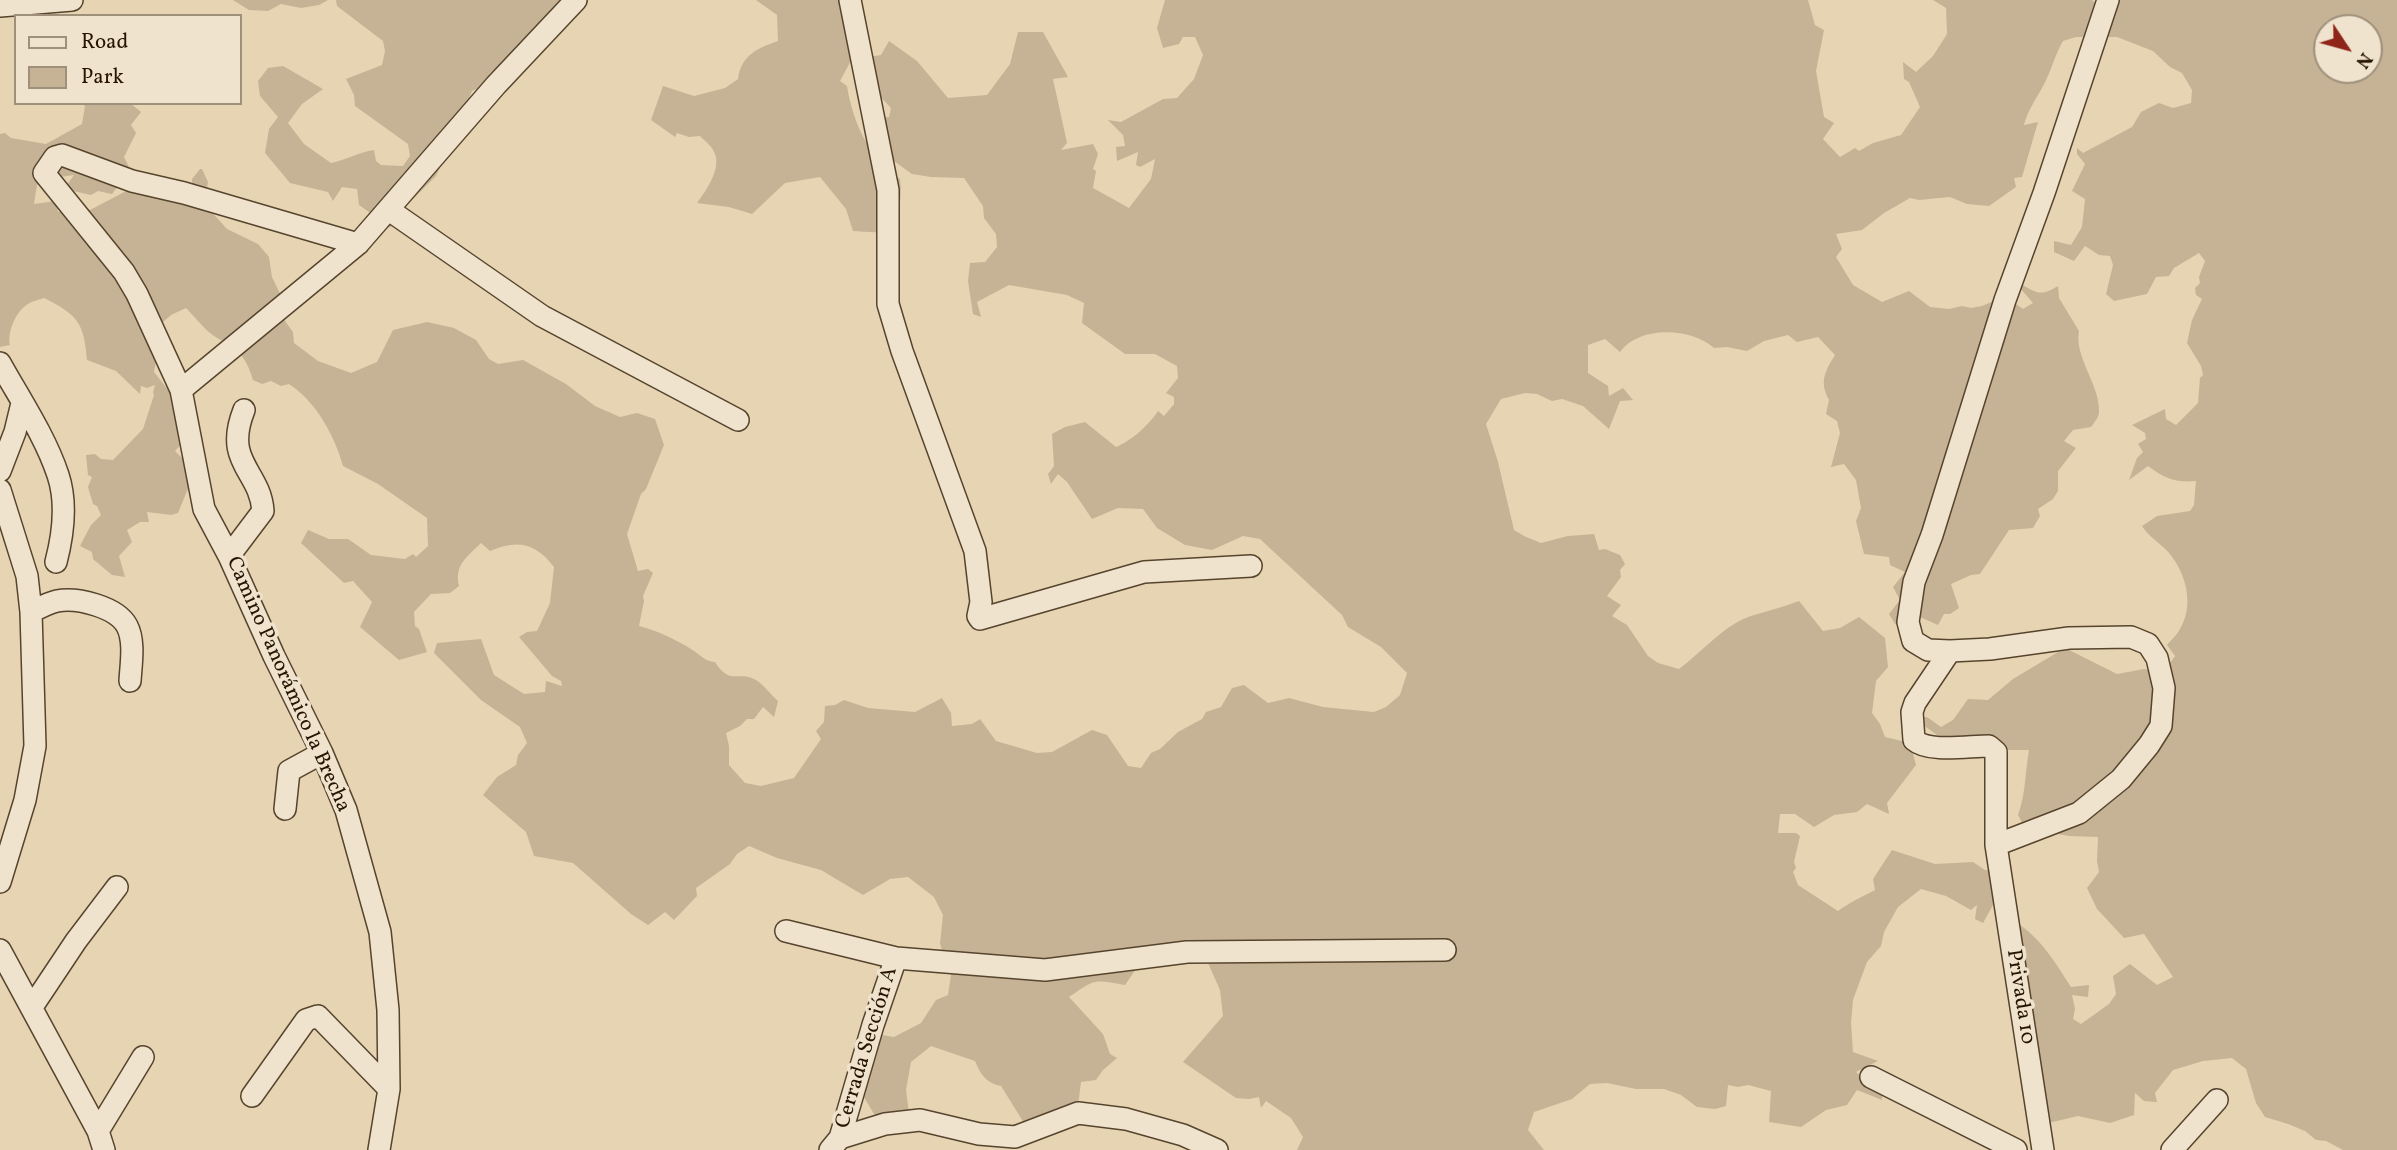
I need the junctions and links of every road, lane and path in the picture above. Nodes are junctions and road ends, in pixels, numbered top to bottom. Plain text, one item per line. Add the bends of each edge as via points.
1 (72, 0) edge
2 (576, 0) edge
3 (850, 0) edge
4 (2108, 0) edge
5 (0, 6) edge
6 (389, 210) junction
7 (358, 244) junction
8 (0, 363) edge
9 (181, 390) junction
10 (22, 404) junction
11 (244, 410) dead end
12 (738, 420) dead end
13 (0, 471) edge
14 (0, 490) edge
15 (229, 556) junction
16 (57, 562) dead end
17 (1251, 566) dead end
18 (31, 612) junction
19 (1950, 651) junction
20 (130, 681) dead end
21 (322, 752) junction
22 (285, 809) dead end
23 (1996, 845) junction
24 (0, 882) edge
25 (117, 887) dead end
26 (786, 931) dead end
27 (0, 950) edge
28 (1445, 950) dead end
29 (896, 958) junction
30 (32, 1007) junction
31 (143, 1057) dead end
32 (1871, 1077) dead end
33 (389, 1089) junction
34 (252, 1096) dead end
35 (2217, 1100) dead end
36 (101, 1141) edge
37 (835, 1144) edge
38 (2180, 1147) edge
39 (379, 1150) edge
40 (1217, 1150) edge
41 (2016, 1150) edge
42 (2043, 1150) edge

1 - 5 street
2 - 6 street
3 - 17 street via 888,190 888,304 975,551 980,619 1144,572
4 - 19 street via 1914,582 1908,622 1913,641 1928,650
6 - 7 street
6 - 12 street via 542,316
7 - 9 street
7 - 9 street, Camino Panorámico la Brecha via 132,181 62,155 55,157 46,176 124,272
8 - 10 street
9 - 15 street, Camino Panorámico la Brecha via 204,509
10 - 13 street
10 - 16 street via 59,475 62,537
11 - 15 street via 238,425 241,461 262,499 263,511
14 - 18 street via 27,576
15 - 21 street, Camino Panorámico la Brecha
18 - 20 street via 58,601 87,602 117,614 128,627
18 - 24 street via 35,746
19 - 23 street, Privada 10 via 1915,703 1914,740 1931,748 1989,746 1996,752
19 - 23 street via 2131,636 2148,644 2157,658 2164,688 2161,726 2121,779 2079,813
21 - 22 street via 289,771
21 - 33 street, Camino Panorámico la Brecha via 346,810 380,932 388,1010
23 - 42 street, Privada 10
25 - 30 street
26 - 29 street
27 - 30 street
28 - 29 street via 1187,952 1045,970
29 - 37 street, Cerrada Sección A
30 - 36 street
31 - 36 street
32 - 41 street
33 - 34 street via 318,1016 306,1020
33 - 39 street, Camino Panorámico la Brecha
35 - 38 street
37 - 40 street via 873,1127 920,1120 1015,1137 1078,1113 1126,1118

